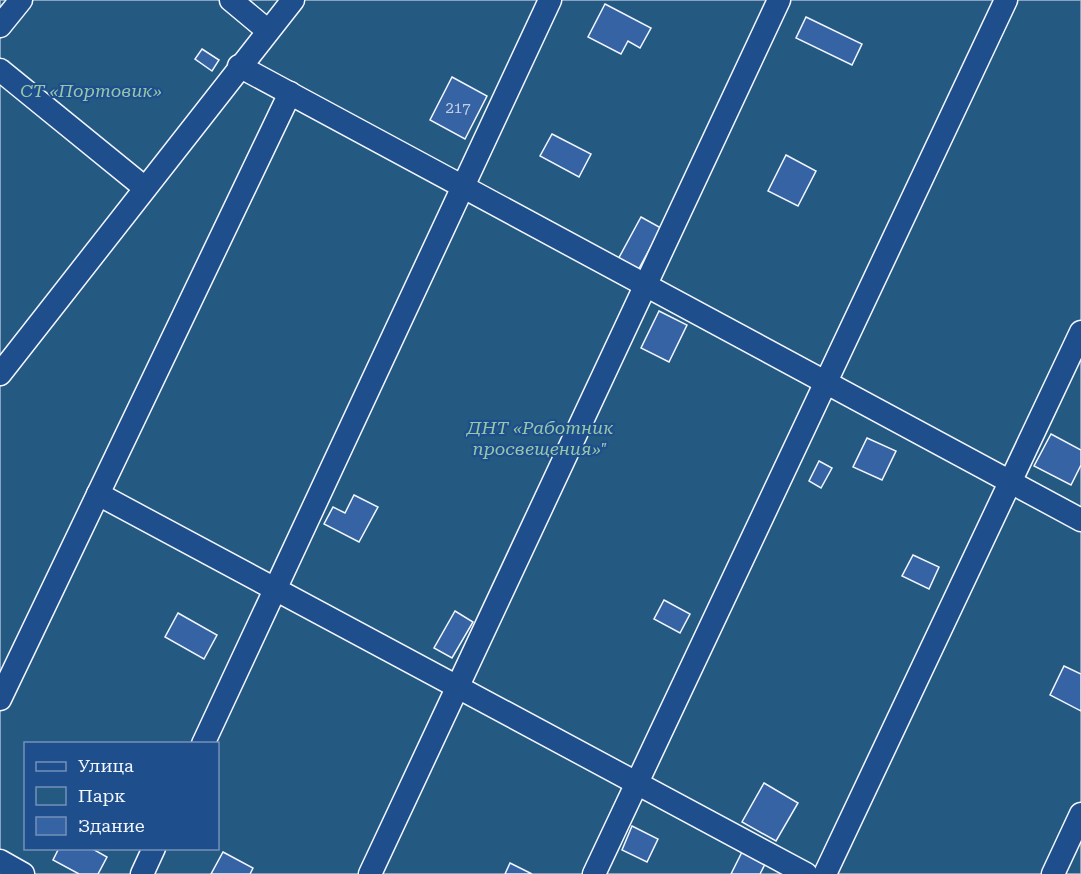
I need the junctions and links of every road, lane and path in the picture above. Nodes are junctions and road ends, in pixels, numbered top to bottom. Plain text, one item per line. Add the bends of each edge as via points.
1 (21, 0) edge
2 (231, 0) edge
3 (292, 0) edge
4 (550, 0) edge
5 (779, 0) edge
6 (1006, 0) edge
7 (0, 26) edge
8 (267, 30) junction
9 (239, 66) junction
10 (0, 70) edge
11 (290, 93) junction
12 (463, 186) junction
13 (145, 188) junction
14 (646, 285) junction
15 (1081, 332) edge
16 (0, 374) edge
17 (826, 382) junction
18 (1010, 482) junction
19 (98, 494) junction
20 (1081, 520) edge
21 (275, 589) junction
22 (457, 687) junction
23 (0, 699) edge
24 (204, 742) edge
25 (637, 783) junction
26 (1081, 814) edge
27 (154, 850) edge
28 (0, 861) edge
29 (23, 874) edge
30 (142, 874) edge
31 (370, 874) edge
32 (594, 874) edge
33 (806, 874) edge
34 (825, 874) edge
35 (1053, 874) edge

1 - 7 street
2 - 8 street
3 - 8 street
4 - 12 street
5 - 14 street
6 - 17 street
8 - 9 street
9 - 11 street
9 - 13 street
10 - 13 street
11 - 12 street
11 - 19 street
12 - 14 street
12 - 21 street
13 - 16 street
14 - 17 street
14 - 22 street
15 - 18 street
17 - 18 street
17 - 25 street
18 - 20 street
18 - 34 street
19 - 21 street
19 - 23 street
21 - 22 street
21 - 24 street
22 - 25 street
22 - 31 street
25 - 32 street
25 - 33 street
26 - 35 street
27 - 30 street
28 - 29 street

